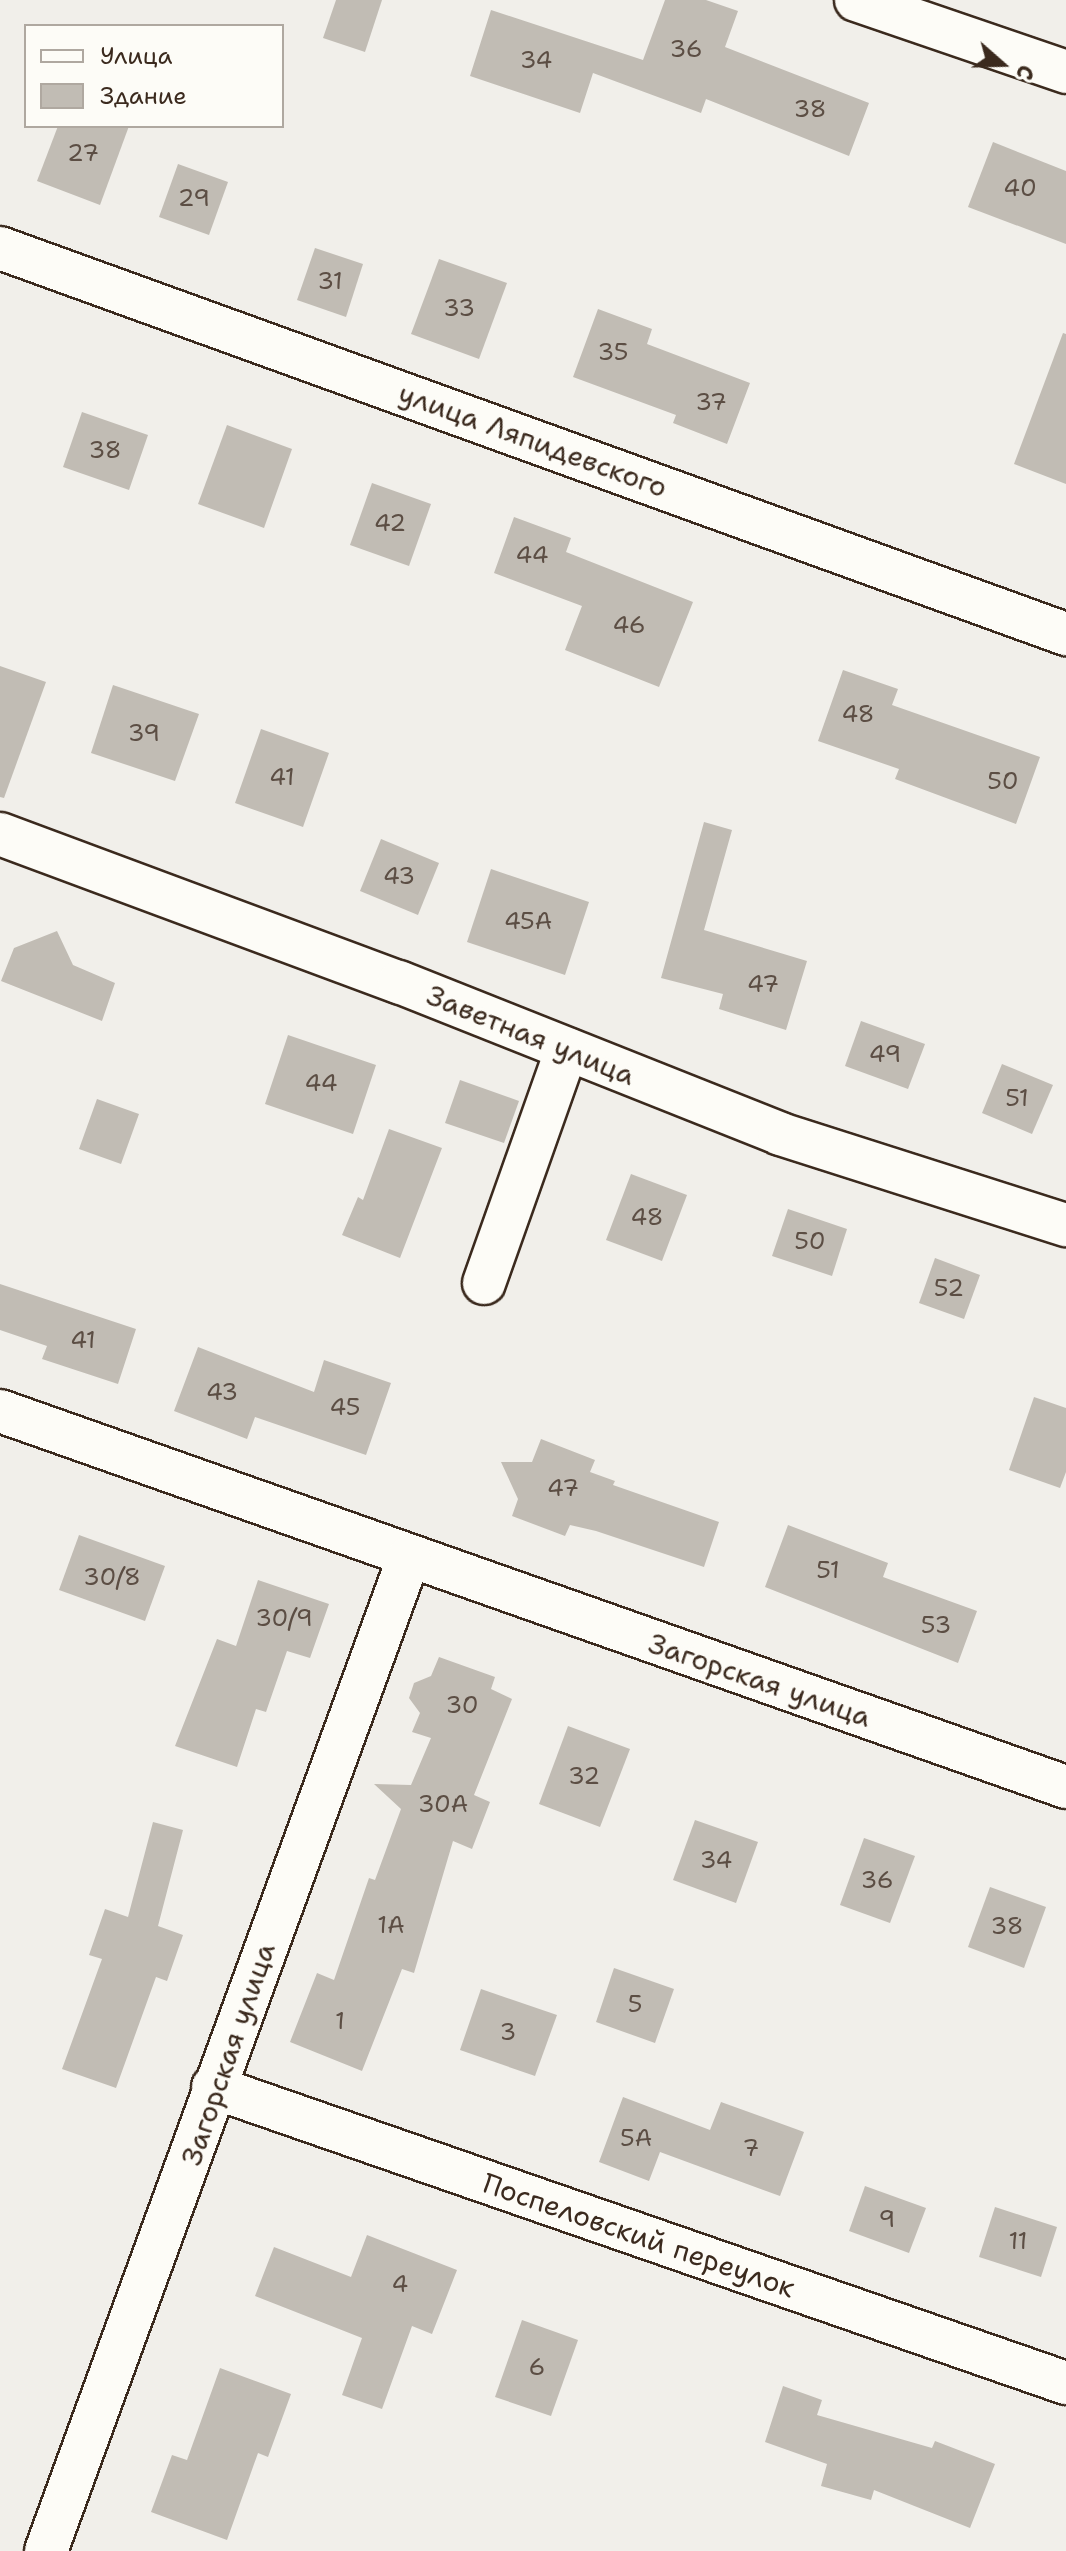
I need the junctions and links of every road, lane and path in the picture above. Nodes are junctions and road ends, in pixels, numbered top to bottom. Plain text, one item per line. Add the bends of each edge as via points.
1 (856, 0) edge
2 (1066, 72) edge
3 (0, 248) edge
4 (1066, 634) edge
5 (0, 834) edge
6 (567, 1049) junction
7 (1066, 1225) edge
8 (484, 1283) dead end
9 (0, 1411) edge
10 (409, 1557) junction
11 (1066, 1787) edge
12 (213, 2087) junction
13 (1066, 2383) edge
14 (46, 2551) edge

1 - 2 street
3 - 4 street, улица Ляпидевского
5 - 6 street, Заветная улица
6 - 7 street, Заветная улица via 780,1134
6 - 8 street
9 - 10 street, Загорская улица
10 - 11 street, Загорская улица
10 - 12 street, Загорская улица
12 - 13 street, Поспеловский переулок
12 - 14 street, Загорская улица via 186,2174

